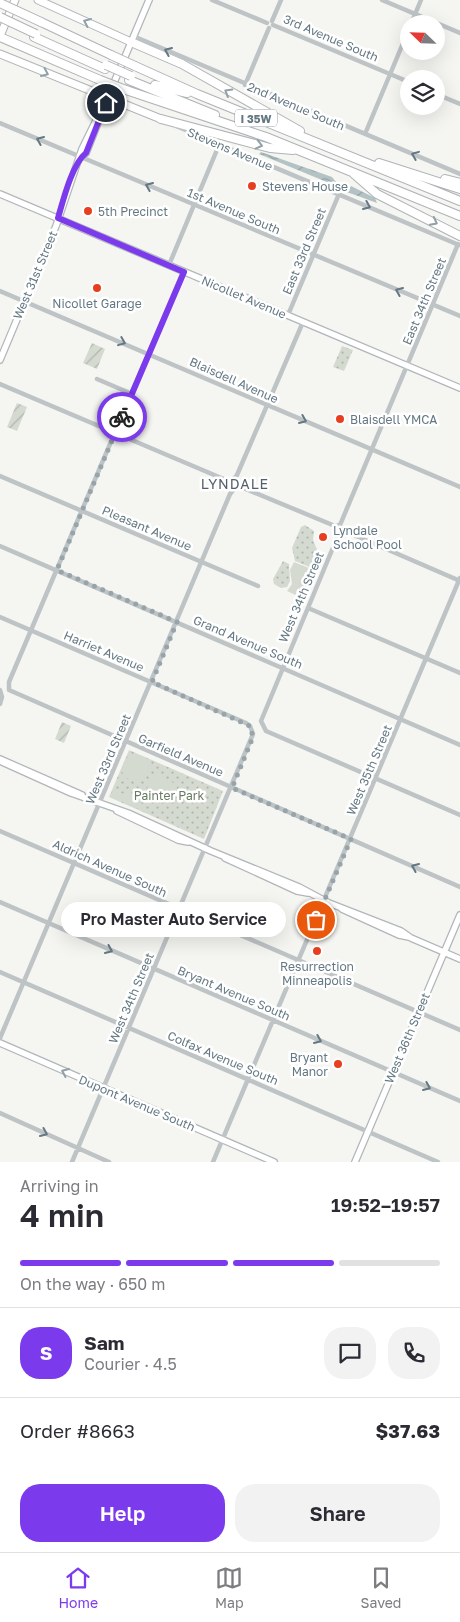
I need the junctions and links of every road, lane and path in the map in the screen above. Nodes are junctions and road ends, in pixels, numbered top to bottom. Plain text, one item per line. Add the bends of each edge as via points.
1 (16, 0) edge
2 (38, 0) edge
3 (149, 0) edge
4 (212, 0) edge
5 (281, 0) edge
6 (382, 0) edge
7 (421, 0) edge
8 (0, 3) edge
9 (415, 14) junction
10 (0, 17) edge
11 (0, 21) edge
12 (270, 24) junction
13 (460, 33) edge
14 (35, 36) junction
15 (0, 37) edge
16 (132, 39) junction
17 (400, 50) edge
18 (0, 54) edge
19 (390, 74) junction
20 (130, 78) junction
21 (400, 78) edge
22 (245, 85) junction
23 (196, 94) junction
24 (107, 97) junction
25 (445, 98) edge
26 (460, 104) edge
27 (161, 119) junction
28 (0, 123) edge
29 (229, 123) junction
30 (365, 134) junction
31 (316, 141) junction
32 (219, 145) junction
33 (302, 151) junction
34 (348, 154) junction
35 (81, 157) junction
36 (398, 168) junction
37 (348, 169) junction
38 (460, 174) edge
39 (460, 183) edge
40 (460, 189) edge
41 (0, 194) edge
42 (339, 194) junction
43 (460, 201) edge
44 (194, 205) junction
45 (460, 216) edge
46 (58, 218) junction
47 (460, 236) edge
48 (459, 245) edge
49 (313, 255) junction
50 (169, 265) junction
51 (184, 272) junction
52 (0, 291) edge
53 (25, 301) junction
54 (433, 305) junction
55 (288, 316) junction
56 (460, 316) edge
57 (303, 322) junction
58 (149, 353) junction
59 (0, 360) edge
60 (408, 365) junction
61 (97, 379) dead end
62 (0, 384) edge
63 (460, 388) edge
64 (132, 394) junction
65 (268, 405) junction
66 (115, 433) junction
67 (373, 450) junction
68 (0, 476) edge
69 (460, 487) edge
70 (82, 511) junction
71 (0, 546) edge
72 (202, 562) junction
73 (57, 570) junction
74 (460, 580) edge
75 (258, 586) dead end
76 (308, 608) junction
77 (0, 617) edge
78 (177, 622) junction
79 (31, 631) junction
80 (426, 658) junction
81 (282, 667) junction
82 (460, 673) edge
83 (152, 682) junction
84 (1, 691) edge
85 (0, 704) edge
86 (401, 720) junction
87 (253, 730) joint
88 (126, 742) junction
89 (460, 745) edge
90 (0, 760) edge
91 (376, 779) junction
92 (232, 788) junction
93 (100, 803) junction
94 (460, 815) edge
95 (0, 831) edge
96 (351, 839) junction
97 (206, 849) junction
98 (75, 863) junction
99 (460, 887) edge
100 (325, 901) junction
101 (0, 902) edge
102 (180, 909) junction
103 (460, 915) edge
104 (49, 924) junction
105 (444, 952) junction
106 (460, 959) edge
107 (299, 960) junction
108 (154, 970) junction
109 (0, 972) edge
110 (24, 982) junction
111 (419, 1012) junction
112 (273, 1021) junction
113 (129, 1029) junction
114 (460, 1030) edge
115 (0, 1038) edge
116 (0, 1043) edge
117 (393, 1072) junction
118 (248, 1080) junction
119 (103, 1088) junction
120 (460, 1101) edge
121 (0, 1113) edge
122 (368, 1132) junction
123 (222, 1140) junction
124 (78, 1148) junction
125 (72, 1162) edge
126 (109, 1162) edge
127 (213, 1162) edge
128 (274, 1162) edge
129 (355, 1162) edge
130 (438, 1162) edge

1 - 15 main road
16 -> 2 main road, 2nd Avenue South
3 - 16 main road, West 31st Street
4 - 12 street, 3rd Avenue South
5 - 12 street
6 - 9 street
7 - 9 street
8 - 23 highway, I 35W, bridge
9 - 13 street
10 - 14 highway, bridge
11 - 14 highway, bridge
12 - 19 street, 3rd Avenue South
12 - 22 street
14 - 20 highway
15 - 29 highway, I 35W, bridge via 126,90
22 -> 16 street, 2nd Avenue South
16 - 24 main road, West 31st Street
31 -> 16 highway via 271,113
17 - 19 street
18 -> 24 main road, Stevens Avenue
19 - 21 street, 3rd Avenue South
19 - 30 street
20 - 23 highway
20 - 29 highway
22 - 30 street, 2nd Avenue South
23 - 31 highway, I 35W
24 - 27 main road, Stevens Avenue
24 - 35 main road, West 31st Street
25 - 26 street
27 - 32 street, Stevens Avenue
27 -> 33 highway via 270,148
35 -> 28 street, 1st Avenue South
29 - 33 highway, I 35W
38 -> 30 street, 2nd Avenue South
31 - 34 highway, I 35W
32 - 42 street, Stevens Avenue
32 - 44 street
33 - 37 highway, I 35W
34 - 36 highway
34 - 43 highway, I 35W
44 -> 35 street, 1st Avenue South
35 - 46 main road, West 31st Street
36 - 39 highway
36 - 40 highway
37 - 45 highway, I 35W
37 -> 47 highway via 377,194
41 - 46 main road, Nicollet Avenue
42 -> 48 street, Stevens Avenue
42 - 49 street, East 33rd Street
44 - 49 street, 1st Avenue South
44 - 50 street
46 - 50 main road, Nicollet Avenue
46 - 53 main road, West 31st Street
48 - 54 street, East 34th Street
54 -> 49 street, 1st Avenue South
49 - 55 street, East 33rd Street
50 - 51 main road, Nicollet Avenue
51 - 55 main road, Nicollet Avenue
51 - 58 street
52 - 53 street, Blaisdell Avenue
53 -> 58 street, Blaisdell Avenue
53 - 59 main road, West 31st Street
54 - 56 street, 1st Avenue South
54 - 60 street, East 34th Street
55 - 57 main road, Nicollet Avenue
57 - 60 main road, Nicollet Avenue
57 - 65 street
58 - 64 street
58 - 65 street, Blaisdell Avenue
60 - 63 main road, Nicollet Avenue
60 - 67 street
61 - 64 street
62 - 66 street
64 - 66 street
65 - 66 street via 233,480 226,480
65 -> 67 street, Blaisdell Avenue
66 - 70 street
67 - 69 street, Blaisdell Avenue
67 - 72 street, West 33rd Street via 340,525 335,526 241,486 230,494
68 - 70 street, Pleasant Avenue
70 - 72 street, Pleasant Avenue
70 - 73 street
71 - 73 street, Grand Avenue South
72 - 75 street, Pleasant Avenue
72 - 78 street, West 33rd Street
73 - 78 street, Grand Avenue South
73 - 79 street
74 - 76 street, West 34th Street via 346,532 337,538
74 - 80 street, West 35th Street
76 - 80 street
76 - 81 street, West 34th Street
77 - 79 street, Harriet Avenue
78 - 81 street, Grand Avenue South
78 - 83 street, West 33rd Street
79 - 83 street, Harriet Avenue
79 - 88 street, Garfield Avenue via 8,687 16,695
80 - 82 street
80 - 86 street, West 35th Street
81 - 86 street, Grand Avenue South
81 - 91 street, West 34th Street via 262,716 262,726 266,731
83 - 87 street, Harriet Avenue via 246,723
83 - 88 street, West 33rd Street
84 - 85 street
86 - 89 street, Grand Avenue South
86 - 91 street, West 35th Street
87 - 92 street, West 34th Street
88 - 92 street, Garfield Avenue
88 - 93 street, West 33rd Street
90 - 93 main road
91 - 94 street
91 - 96 street, West 35th Street
92 - 96 street, Garfield Avenue
92 - 97 street, West 34th Street
93 - 97 main road
93 - 98 street, West 33rd Street
95 - 98 street, Aldrich Avenue South
99 -> 96 street, Garfield Avenue
96 - 100 street, West 35th Street
97 - 100 main road
97 - 102 street, West 34th Street
98 - 102 street, Aldrich Avenue South
98 - 104 street, West 33rd Street
100 - 105 main road
100 - 107 street, West 35th Street
101 - 104 street, Bryant Avenue South
102 - 107 street, Aldrich Avenue South
102 - 108 street, West 34th Street
103 - 105 main road, West 36th Street
104 -> 108 street, Bryant Avenue South
104 - 110 street, West 33rd Street
105 - 106 main road
105 - 111 main road, West 36th Street
107 - 111 street, Aldrich Avenue South
107 - 112 street, West 35th Street
108 - 112 street, Bryant Avenue South
108 - 113 street, West 34th Street
109 - 110 street, Colfax Avenue South
110 - 113 street, Colfax Avenue South
110 - 115 street, West 33rd Street
111 - 114 street, Aldrich Avenue South
111 - 117 main road, West 36th Street
112 -> 117 street, Bryant Avenue South
112 - 118 street, West 35th Street
113 - 118 street, Colfax Avenue South
113 - 119 street, West 34th Street
119 -> 116 main road, Dupont Avenue South
117 -> 120 street, Bryant Avenue South
117 - 122 main road, West 36th Street
118 - 122 street, Colfax Avenue South
118 - 123 street, West 35th Street
119 - 123 main road, Dupont Avenue South
119 - 124 street, West 34th Street
121 -> 124 street
122 - 129 main road, West 36th Street
122 - 130 street, Colfax Avenue South
123 - 127 street, West 35th Street
123 - 128 main road, Dupont Avenue South
124 - 125 street, West 34th Street
124 - 126 street

